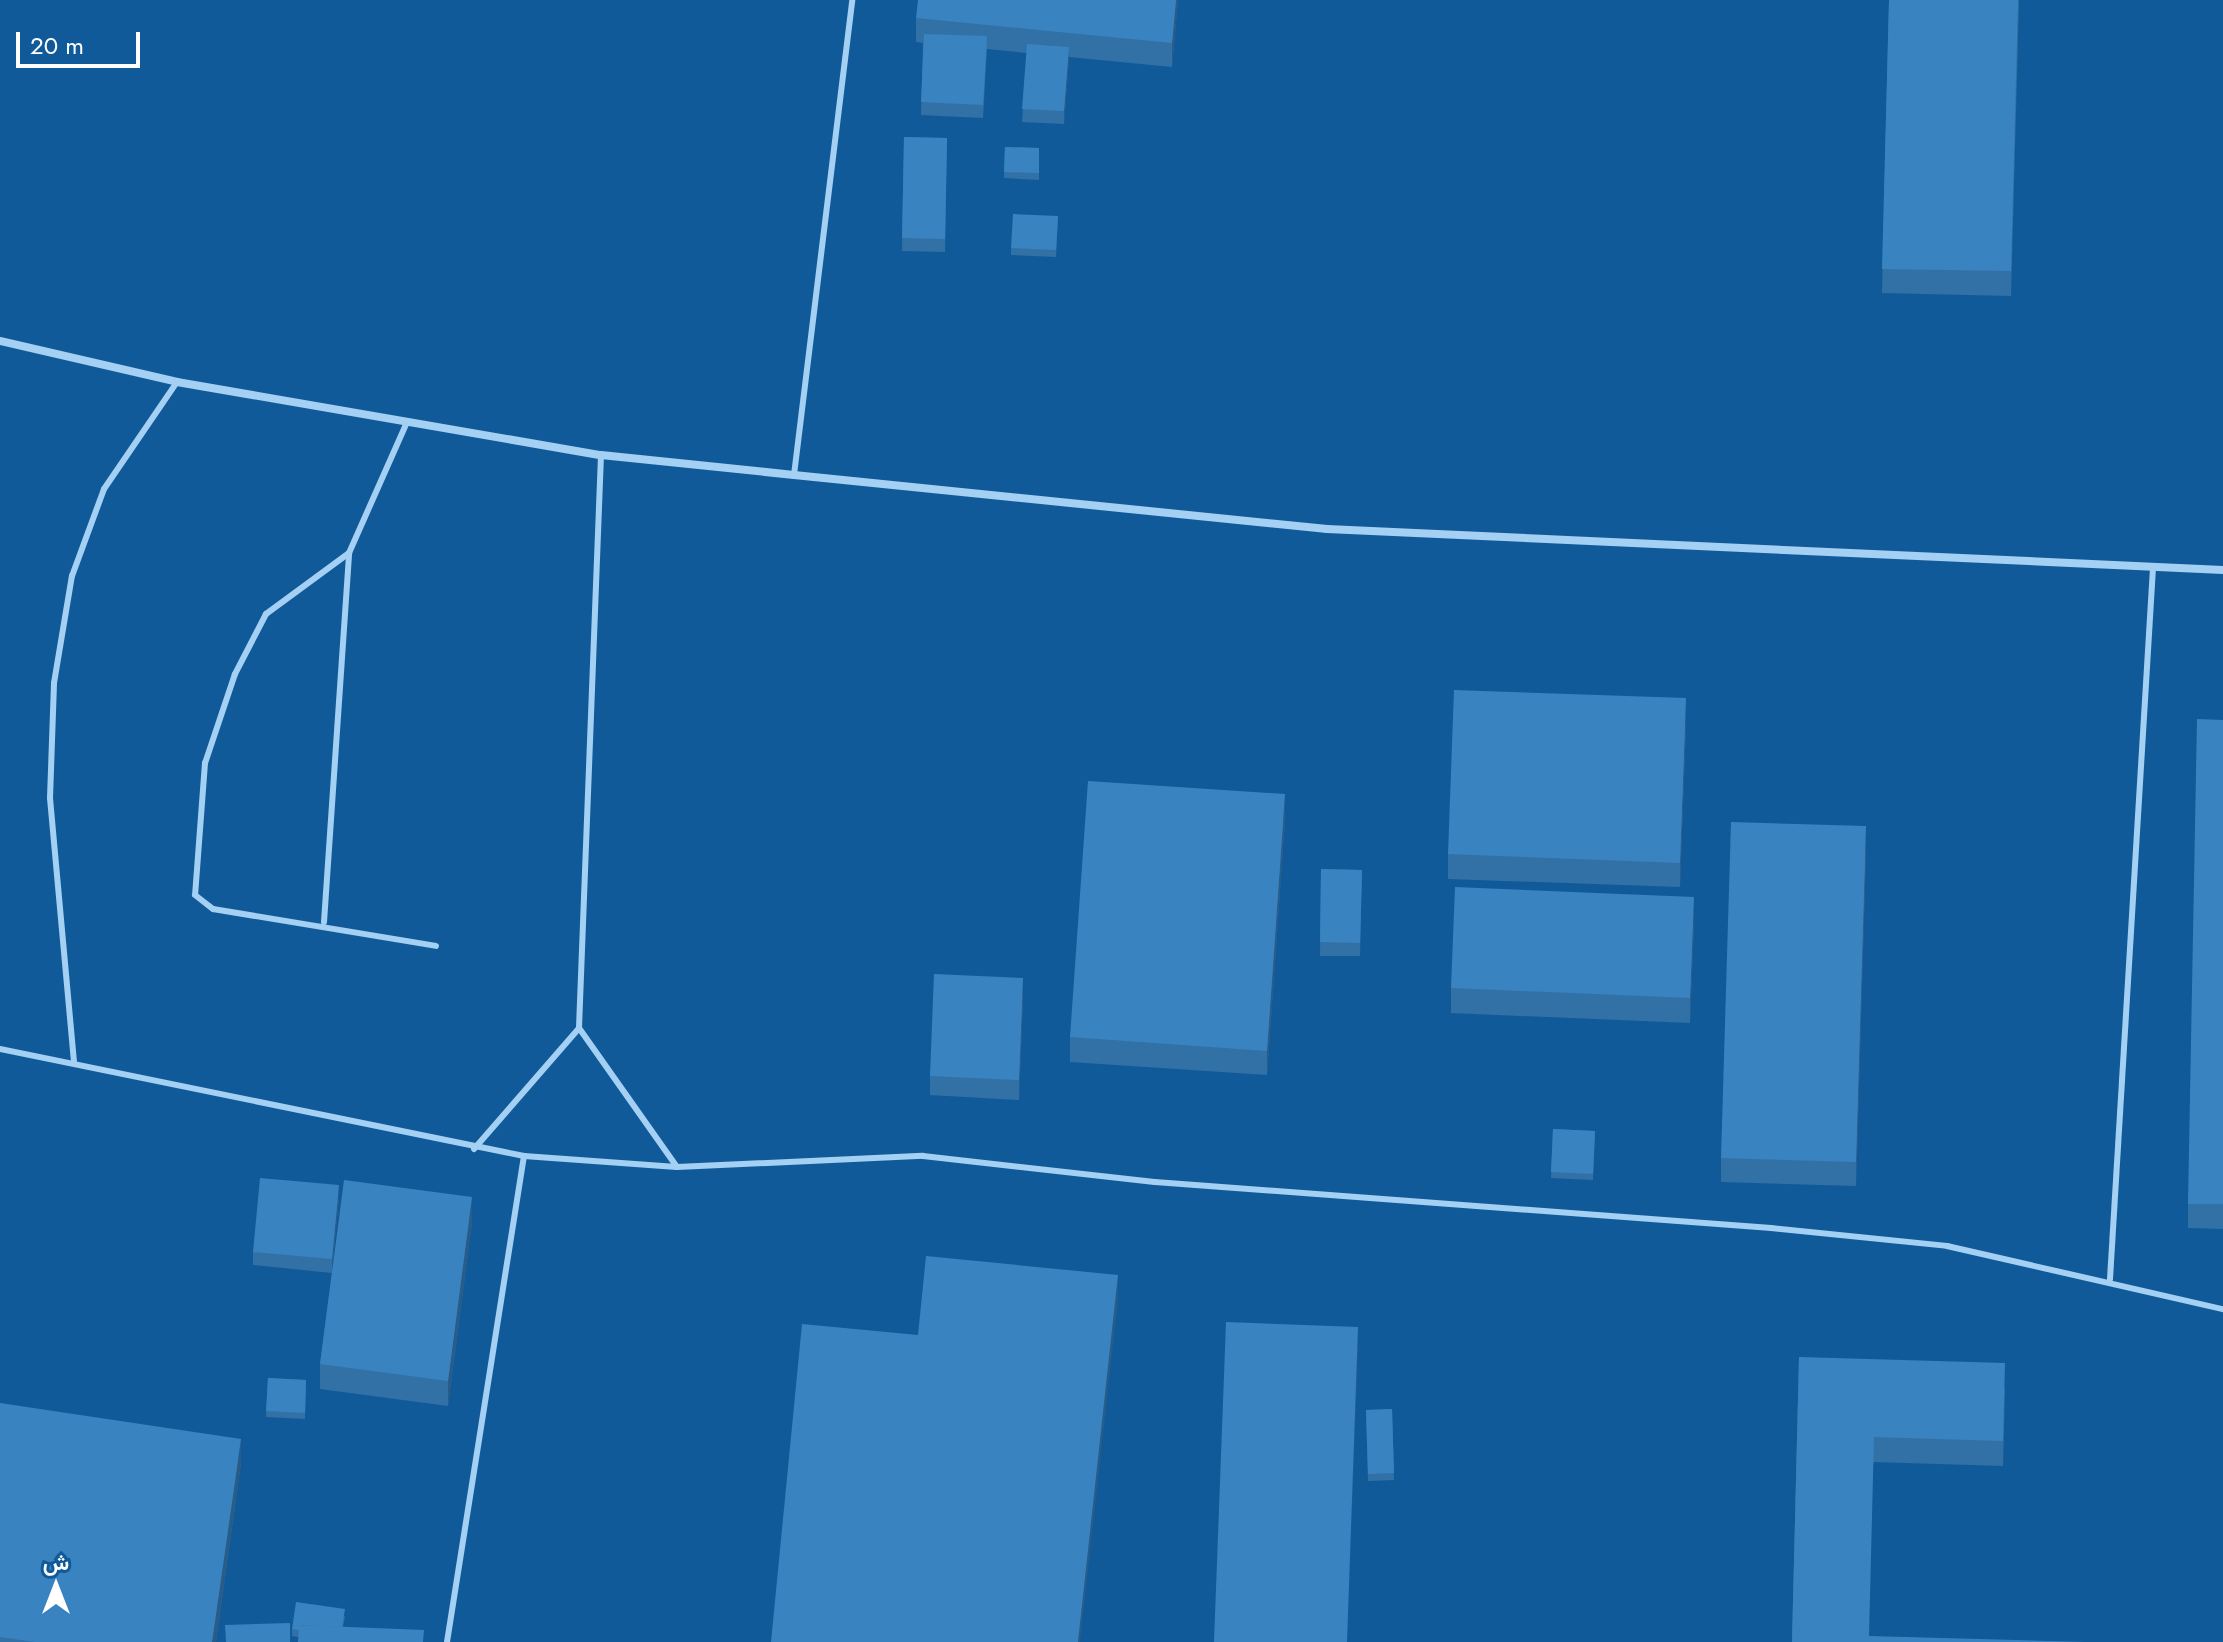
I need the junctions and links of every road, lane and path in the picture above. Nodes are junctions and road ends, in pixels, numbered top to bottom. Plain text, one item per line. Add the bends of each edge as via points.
1 (852, 0) edge
2 (0, 341) edge
3 (177, 382) junction
4 (407, 422) junction
5 (601, 455) junction
6 (794, 475) junction
7 (349, 553) junction
8 (2153, 568) junction
9 (2223, 570) edge
10 (324, 922) junction
11 (436, 946) dead end
12 (579, 1028) junction
13 (0, 1049) edge
14 (74, 1062) junction
15 (473, 1149) junction
16 (524, 1156) junction
17 (677, 1167) junction
18 (2110, 1279) junction
19 (2223, 1309) edge
20 (447, 1642) edge

1 - 6 lane
2 - 3 street
3 - 4 street
3 - 14 lane via 104,489 72,576 54,683 50,798
4 - 5 street
4 - 7 lane
5 - 6 street
5 - 12 lane
6 - 8 street via 1327,529
7 - 10 lane
7 - 10 lane via 266,614 235,674 205,763 195,895 213,909
8 - 9 street
8 - 18 lane
10 - 11 lane
12 - 15 lane
12 - 17 lane
13 - 14 lane
14 - 15 lane
15 - 16 lane
16 - 17 lane
16 - 20 lane
17 - 18 lane via 923,1156 1155,1182 1947,1246
18 - 19 lane

